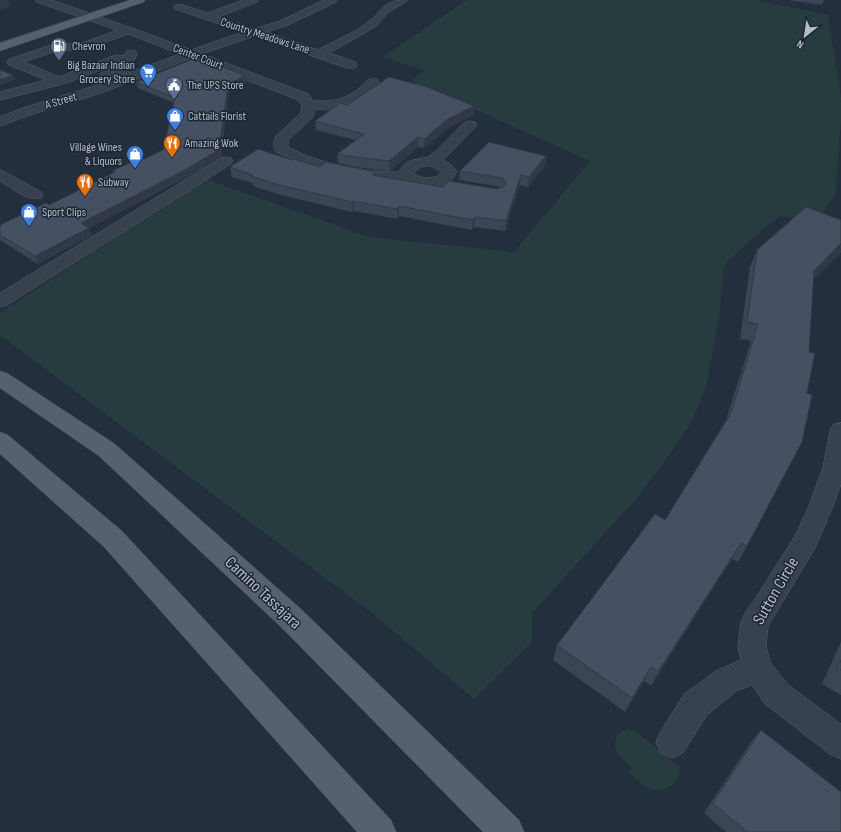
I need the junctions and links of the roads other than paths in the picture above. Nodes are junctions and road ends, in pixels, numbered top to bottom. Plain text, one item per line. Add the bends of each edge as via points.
1 (41, 0) edge
2 (140, 0) edge
3 (253, 0) edge
4 (332, 0) edge
5 (403, 0) edge
6 (82, 5) dead end
7 (179, 8) dead end
8 (68, 9) junction
9 (52, 14) dead end
10 (89, 17) junction
11 (208, 17) junction
12 (128, 30) junction
13 (255, 33) junction
14 (161, 43) junction
15 (85, 46) junction
16 (0, 47) edge
17 (139, 51) junction
18 (189, 54) junction
19 (319, 54) junction
20 (117, 59) junction
21 (351, 65) dead end
22 (59, 82) junction
23 (373, 82) dead end
24 (27, 89) junction
25 (0, 96) edge
26 (309, 105) junction
27 (3, 118) edge
28 (470, 125) dead end
29 (226, 161) dead end
30 (432, 162) junction
31 (0, 174) edge
32 (407, 176) junction
33 (437, 183) junction
34 (460, 187) edge
35 (35, 195) dead end
36 (0, 301) edge
37 (0, 378) edge
38 (841, 431) edge
39 (0, 441) edge
40 (757, 668) junction
41 (672, 742) dead end
42 (841, 743) edge
43 (379, 832) edge
44 (507, 832) edge

1 - 8 street, Center Court
2 - 10 main road
3 - 11 street
4 - 13 street, A Street via 284,23
5 - 19 street via 384,11 371,25
6 - 8 main road
7 - 11 street, Country Meadows Lane
8 - 9 main road
8 - 10 street, Center Court
10 - 12 street, Center Court
10 - 16 main road
11 - 13 street, Country Meadows Lane
12 - 14 street, Center Court
12 - 15 street
13 - 18 street, A Street
13 - 19 street, Country Meadows Lane
14 - 17 street
14 - 18 street, Center Court
15 - 20 street
15 - 22 street via 52,49 13,62
17 - 20 street
17 - 24 street via 125,68 73,88 54,93
18 - 26 street, Center Court via 303,97
18 - 27 street, A Street via 96,90
19 - 21 street, Country Meadows Lane
20 - 22 street
22 - 24 street
23 - 26 street via 365,92 339,105
24 - 25 street
26 - 32 street via 308,114 281,140 281,149 309,162 387,177
28 - 30 street
29 - 36 street
30 - 32 street via 409,167 406,171
30 - 33 street via 446,167 449,171 448,176
31 - 35 street
32 - 33 street via 419,183
33 - 34 street
37 - 44 main road, Camino Tassajara via 107,450 291,618
38 - 40 street, Sutton Circle via 835,467 806,540 755,622 752,646
39 - 43 main road via 113,539
40 - 41 street via 726,681 696,705
40 - 42 street, Sutton Circle via 776,694

